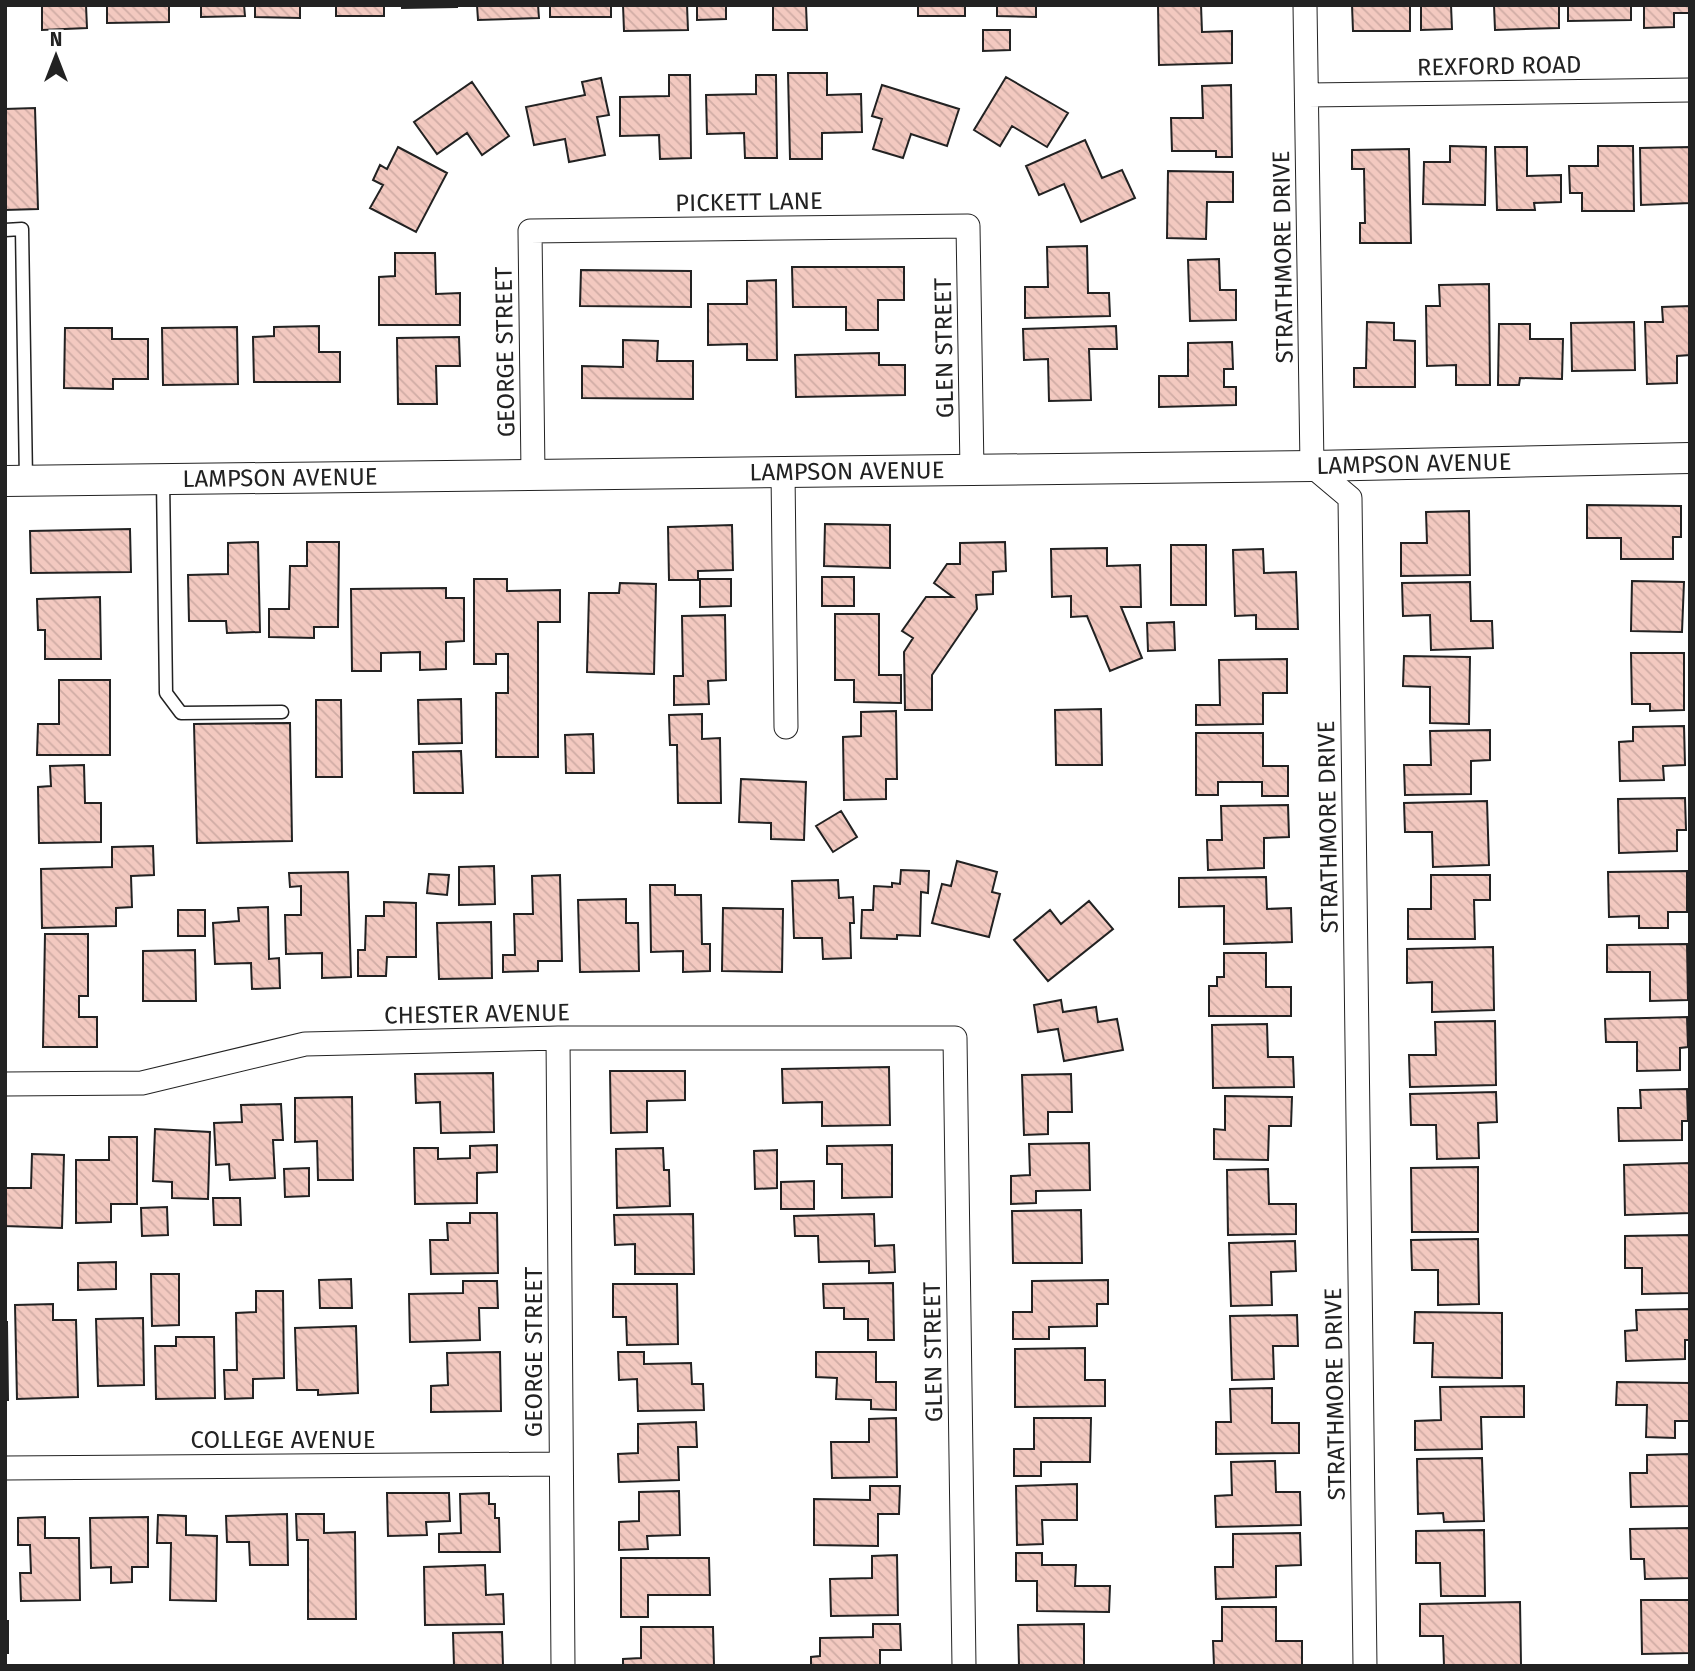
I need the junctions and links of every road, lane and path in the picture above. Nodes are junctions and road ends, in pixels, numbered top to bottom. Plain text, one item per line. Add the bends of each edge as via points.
1 (1305, 5) edge
2 (1690, 90) edge
3 (1308, 95) junction
4 (968, 226) joint
5 (5, 230) edge
6 (530, 231) joint
7 (1690, 457) edge
8 (1312, 466) junction
9 (972, 470) junction
10 (533, 472) junction
11 (783, 472) junction
12 (163, 478) junction
13 (16, 480) edge
14 (282, 712) dead end
15 (786, 727) dead end
16 (558, 1038) junction
17 (955, 1038) joint
18 (5, 1084) edge
19 (561, 1464) junction
20 (5, 1468) edge
21 (563, 1666) edge
22 (964, 1666) edge
23 (1365, 1666) edge

1 - 3 street, STRATHMORE DRIVE
2 - 3 street, REXFORD ROAD
3 - 8 street, STRATHMORE DRIVE
4 - 6 street, PICKETT LANE
4 - 9 street, GLEN STREET
5 - 13 lane via 22,229
6 - 10 street, GEORGE STREET
7 - 8 street, LAMPSON AVENUE
8 - 9 street, LAMPSON AVENUE
8 - 23 street, STRATHMORE DRIVE via 1350,498
9 - 11 street, LAMPSON AVENUE
10 - 11 street, LAMPSON AVENUE
10 - 12 street, LAMPSON AVENUE
11 - 15 street
12 - 13 street, LAMPSON AVENUE
12 - 14 lane via 166,693 181,713
16 - 17 street, CHESTER AVENUE
16 - 18 street, CHESTER AVENUE via 305,1044 142,1083
16 - 19 street, GEORGE STREET
17 - 22 street, GLEN STREET
19 - 20 street, COLLEGE AVENUE
19 - 21 street, GEORGE STREET

